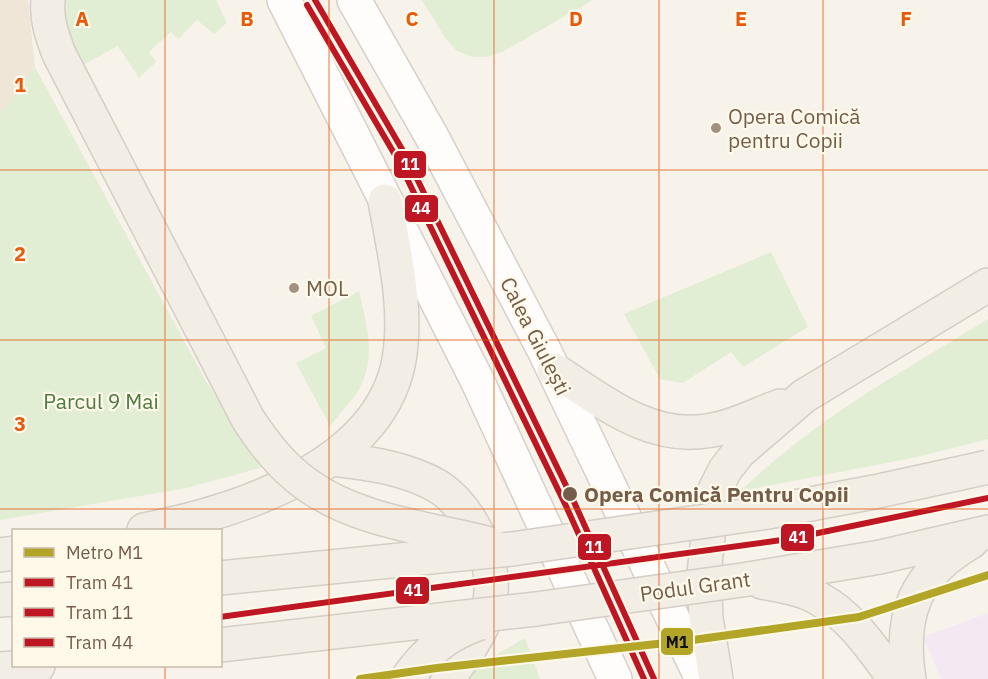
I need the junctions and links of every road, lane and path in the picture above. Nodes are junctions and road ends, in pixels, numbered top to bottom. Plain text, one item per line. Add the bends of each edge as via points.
1 (48, 0) edge
2 (284, 0) edge
3 (354, 0) edge
4 (385, 201) junction
5 (988, 285) edge
6 (554, 370) junction
7 (804, 396) junction
8 (333, 459) junction
9 (988, 467) edge
10 (152, 529) edge
11 (988, 532) edge
12 (512, 549) junction
13 (222, 578) edge
14 (749, 579) junction
15 (536, 609) junction
16 (222, 645) edge
17 (25, 667) edge
18 (0, 669) edge
19 (407, 679) edge
20 (447, 679) edge
21 (615, 679) edge
22 (702, 679) edge
23 (716, 679) edge
24 (895, 679) edge
25 (909, 679) edge

1 - 12 main road, bridge via 51,32 59,54 262,440 307,485 347,506
2 - 4 main road
3 - 6 main road, Calea Giulești via 432,137
4 - 8 main road via 400,289 399,360 388,393 372,420
4 - 21 main road via 477,380
5 - 7 main road
6 - 7 main road via 627,417 671,430 705,431 726,426
6 - 22 main road, Calea Giulești
7 - 23 main road via 739,452 715,490 708,528 704,598
8 - 10 main road via 237,505
8 - 20 main road via 394,469 439,487 454,499 476,530 484,546 493,587 483,627
9 - 12 main road, bridge via 768,512
11 - 14 main road, Podul Grant via 880,557
11 - 25 main road via 940,562 923,583 911,608 906,634
12 - 13 main road, bridge
14 - 15 main road, Podul Grant, bridge
14 - 24 main road via 794,589 820,599 842,614
15 - 16 main road, Podul Grant, bridge
15 - 19 main road, bridge via 459,631 429,652
17 - 18 main road

